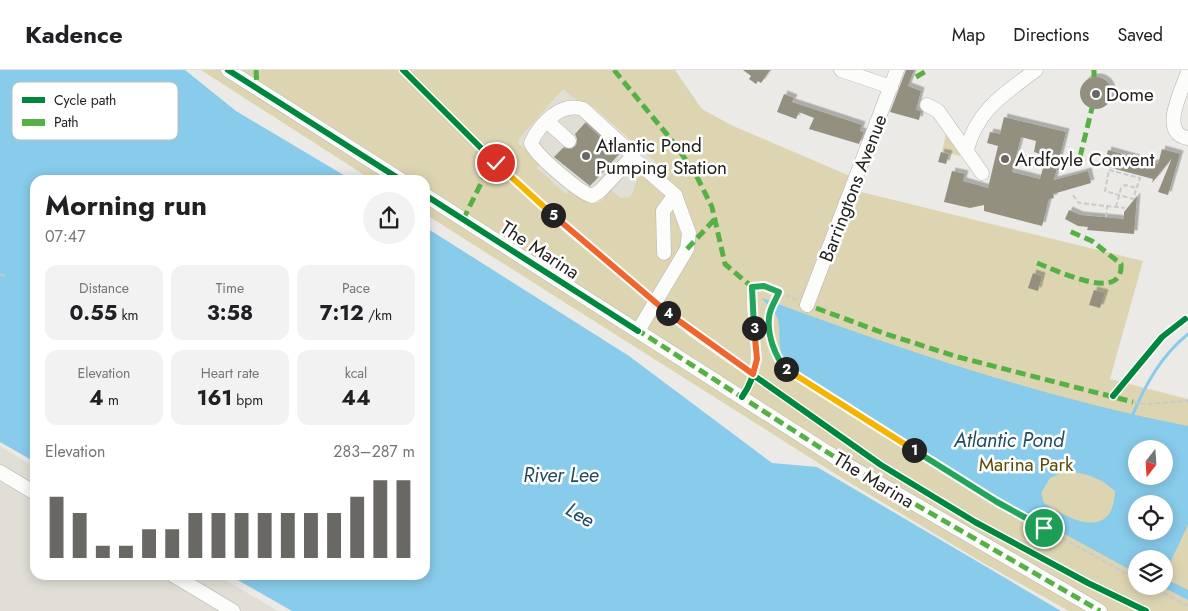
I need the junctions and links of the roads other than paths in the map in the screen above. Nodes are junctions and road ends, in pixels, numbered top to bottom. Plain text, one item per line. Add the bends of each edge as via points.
1 (228, 70) edge
2 (841, 70) edge
3 (897, 70) edge
4 (1036, 70) edge
5 (1188, 72) edge
6 (891, 87) junction
7 (927, 105) dead end
8 (548, 122) junction
9 (1186, 138) edge
10 (567, 139) dead end
11 (967, 150) junction
12 (632, 158) junction
13 (982, 173) dead end
14 (393, 175) edge
15 (675, 195) junction
16 (430, 198) edge
17 (664, 252) dead end
18 (808, 305) road end
19 (638, 331) junction
20 (0, 472) edge
21 (30, 490) edge
22 (180, 580) edge
23 (233, 611) edge
24 (1100, 611) edge

1 - 14 street
2 - 6 street
3 - 6 street, Barringtons Avenue
4 - 11 street via 985,111 976,124
5 - 9 street via 1172,117 1174,128
6 - 18 street, Barringtons Avenue
7 - 11 street via 938,111
8 - 10 street
8 - 12 street via 562,109 574,106 583,110 630,152
8 - 12 street via 533,138 533,148 587,194 592,196 600,191
11 - 13 street
12 - 15 street
15 - 17 street via 663,211
15 - 19 street via 688,233 687,249
16 - 19 street, The Marina
19 - 24 street, The Marina via 844,463
20 - 21 street
22 - 23 street

